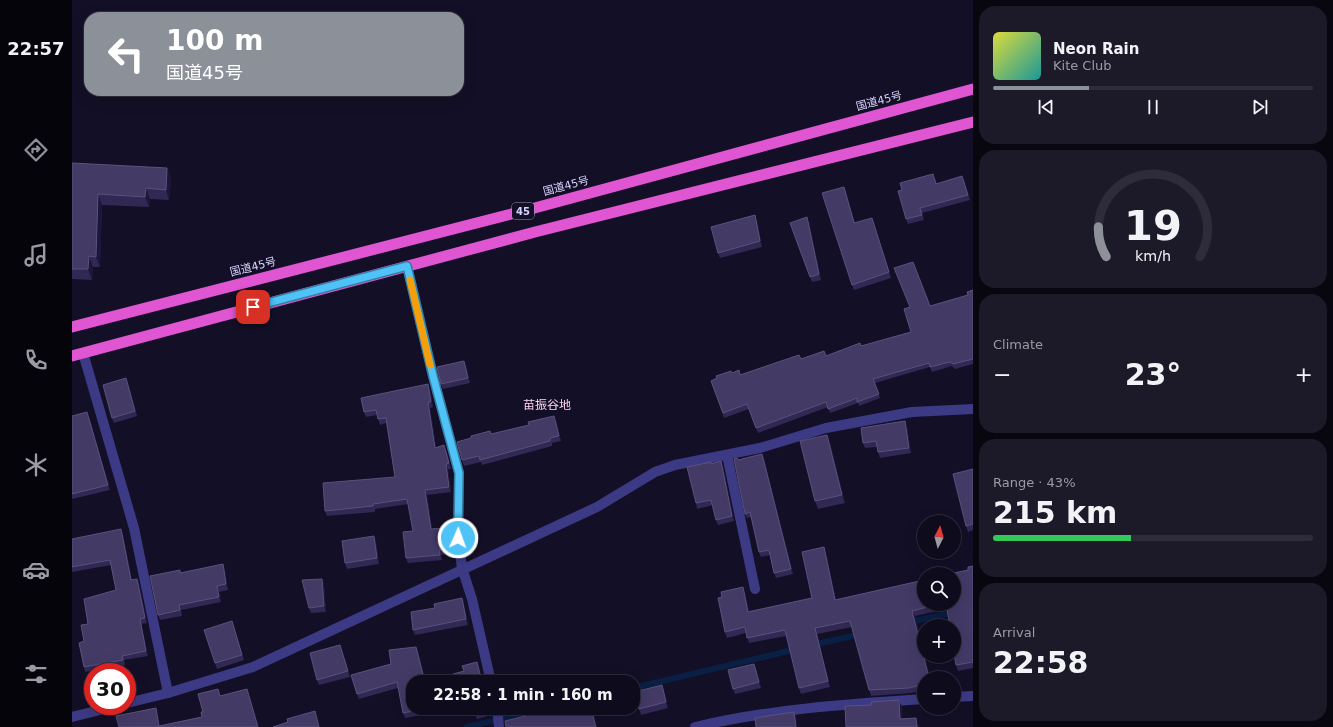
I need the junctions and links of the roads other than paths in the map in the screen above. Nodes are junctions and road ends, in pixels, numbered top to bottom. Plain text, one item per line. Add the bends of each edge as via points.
1 (973, 89) edge
2 (973, 122) edge
3 (407, 266) junction
4 (72, 327) edge
5 (78, 354) edge
6 (973, 409) edge
7 (727, 455) junction
8 (462, 568) junction
9 (755, 589) dead end
10 (489, 675) edge
11 (168, 693) junction
12 (973, 696) edge
13 (961, 697) edge
14 (917, 700) edge
15 (136, 701) edge
16 (84, 713) edge
17 (498, 715) edge
18 (72, 716) edge
19 (499, 727) edge
20 (695, 727) edge

1 - 4 highway, 国道45号 / 45 via 538,207
2 - 3 highway, 45
3 - 5 highway, 45
3 - 8 street via 459,473 458,538
5 - 11 street via 134,528
6 - 7 street via 904,413 826,428
7 - 8 street via 675,465 655,472 597,507
7 - 9 street
8 - 10 street
8 - 11 street via 253,666
11 - 15 street
12 - 13 street
14 - 20 street via 783,710 741,716
16 - 18 street
17 - 19 street

